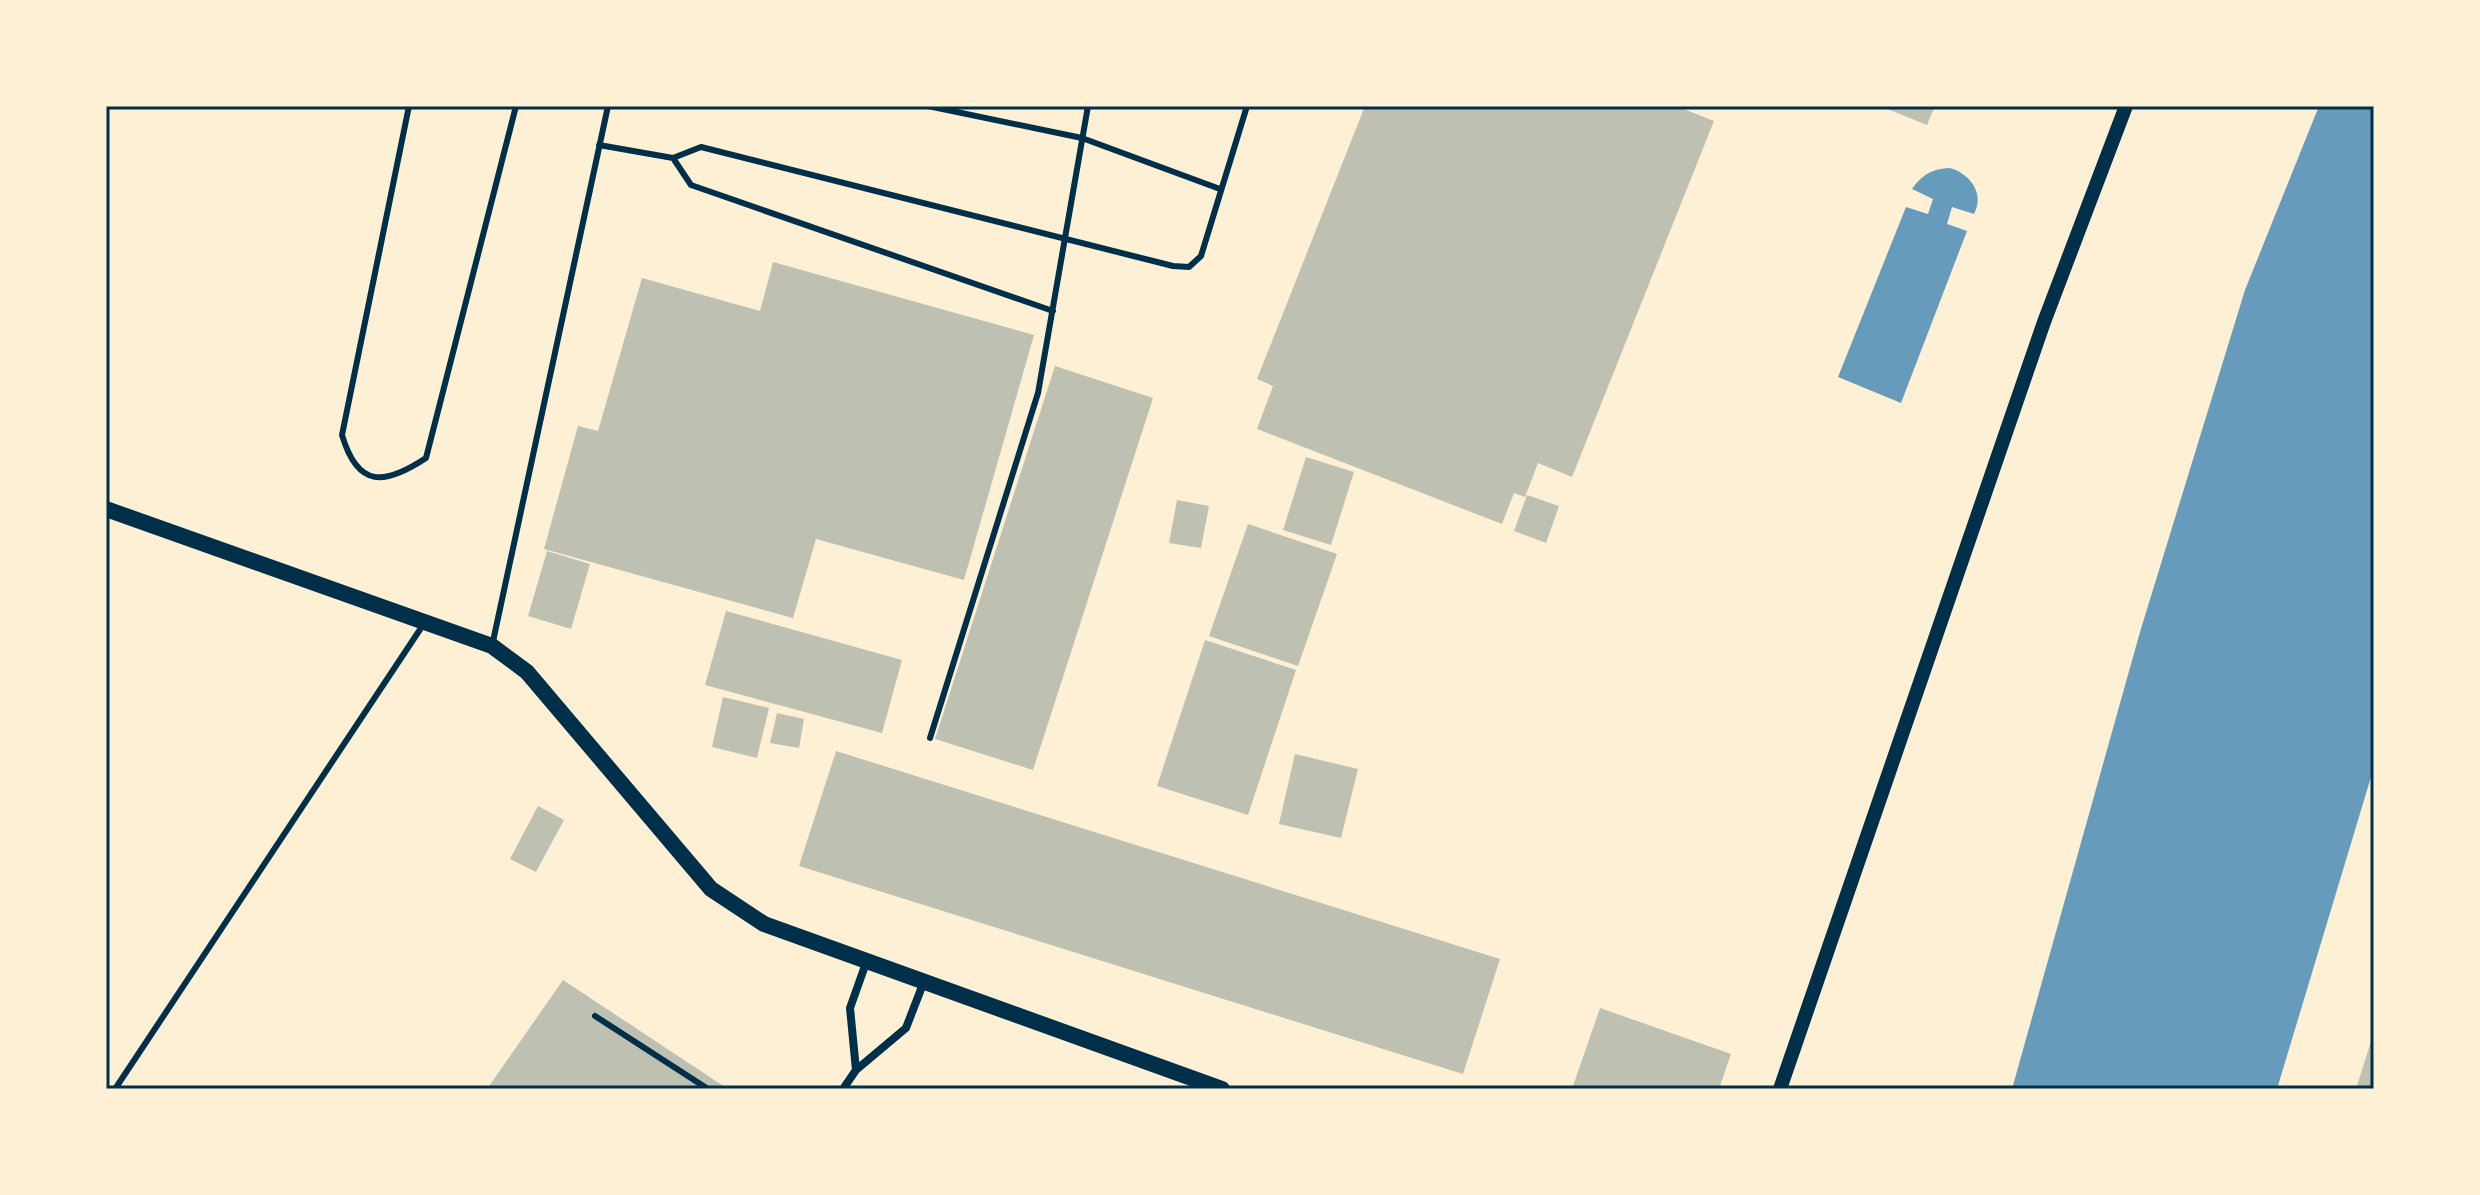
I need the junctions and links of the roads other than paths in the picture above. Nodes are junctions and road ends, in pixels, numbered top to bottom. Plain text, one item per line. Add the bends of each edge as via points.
1 (409, 106) edge
2 (516, 106) edge
3 (608, 106) edge
4 (928, 106) edge
5 (1088, 106) edge
6 (1247, 106) edge
7 (2126, 106) edge
8 (1082, 138) junction
9 (599, 145) junction
10 (673, 158) junction
11 (1220, 189) junction
12 (1065, 236) junction
13 (1053, 311) junction
14 (106, 509) edge
15 (425, 622) junction
16 (492, 646) junction
17 (930, 738) dead end
18 (866, 963) junction
19 (923, 984) junction
20 (595, 1016) dead end
21 (856, 1070) junction
22 (115, 1089) edge
23 (708, 1089) edge
24 (843, 1089) edge
25 (1222, 1089) edge
26 (1780, 1089) edge

1 - 2 lane via 342,435 350,462 373,478 400,476 426,458
3 - 9 lane
4 - 8 lane
5 - 8 lane
6 - 11 lane
7 - 26 street via 2044,322
8 - 11 lane
8 - 12 lane
9 - 10 lane
9 - 16 lane
10 - 12 lane via 701,147
10 - 13 lane via 691,185
11 - 12 lane via 1201,256 1189,267
12 - 13 lane
13 - 17 lane via 1038,393
14 - 15 main road
15 - 16 main road
15 - 22 lane
16 - 18 main road via 527,672 711,889 764,924
18 - 19 main road
18 - 21 street via 850,1008
19 - 21 street via 906,1028
19 - 25 main road
20 - 23 lane
21 - 24 street

